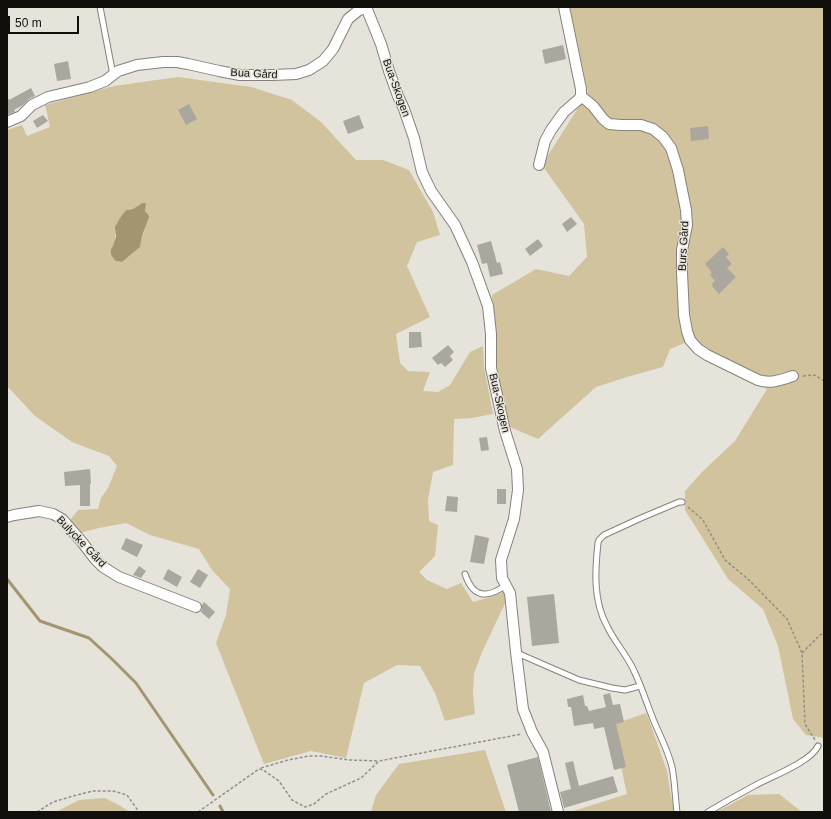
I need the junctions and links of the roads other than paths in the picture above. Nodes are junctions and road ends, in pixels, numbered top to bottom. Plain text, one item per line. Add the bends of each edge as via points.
1 (100, 7) edge
2 (366, 7) edge
3 (564, 7) edge
4 (112, 75) junction
5 (581, 96) junction
6 (7, 122) edge
7 (539, 164) dead end
8 (793, 376) road end
9 (682, 502) road end
10 (7, 517) edge
11 (465, 574) dead end
12 (506, 585) junction
13 (196, 607) dead end
14 (516, 652) junction
15 (640, 686) junction
16 (818, 746) road end
17 (558, 812) edge
18 (677, 812) edge
19 (708, 812) edge

1 - 4 lane
2 - 4 street, Bua Gård via 348,19 333,49 323,61 309,70 296,74 240,74 170,62 137,65
2 - 12 street, Bua-Skogen via 414,138 422,172 431,191 455,224 488,306 491,368 517,469 518,490 514,519 502,560 502,578
3 - 5 street
4 - 6 street, Bua Gård via 90,87 48,97 32,105 21,116
5 - 7 street via 564,112 551,130
5 - 8 street, Burs Gård via 609,124 641,125 653,129 671,148 686,210 682,273 684,315 690,340 707,355 766,383
9 - 15 lane via 604,535 598,543 596,582 600,611 607,627 629,660
10 - 13 street, Bulycke Gård via 39,511 53,514 62,519 107,570
11 - 12 lane via 471,587 480,593 490,594
12 - 14 street, Bua-Skogen via 510,593
14 - 15 lane via 579,680 625,690
14 - 17 street, Bua-Skogen via 523,708 543,752
15 - 18 lane via 670,760
16 - 19 lane via 804,760

